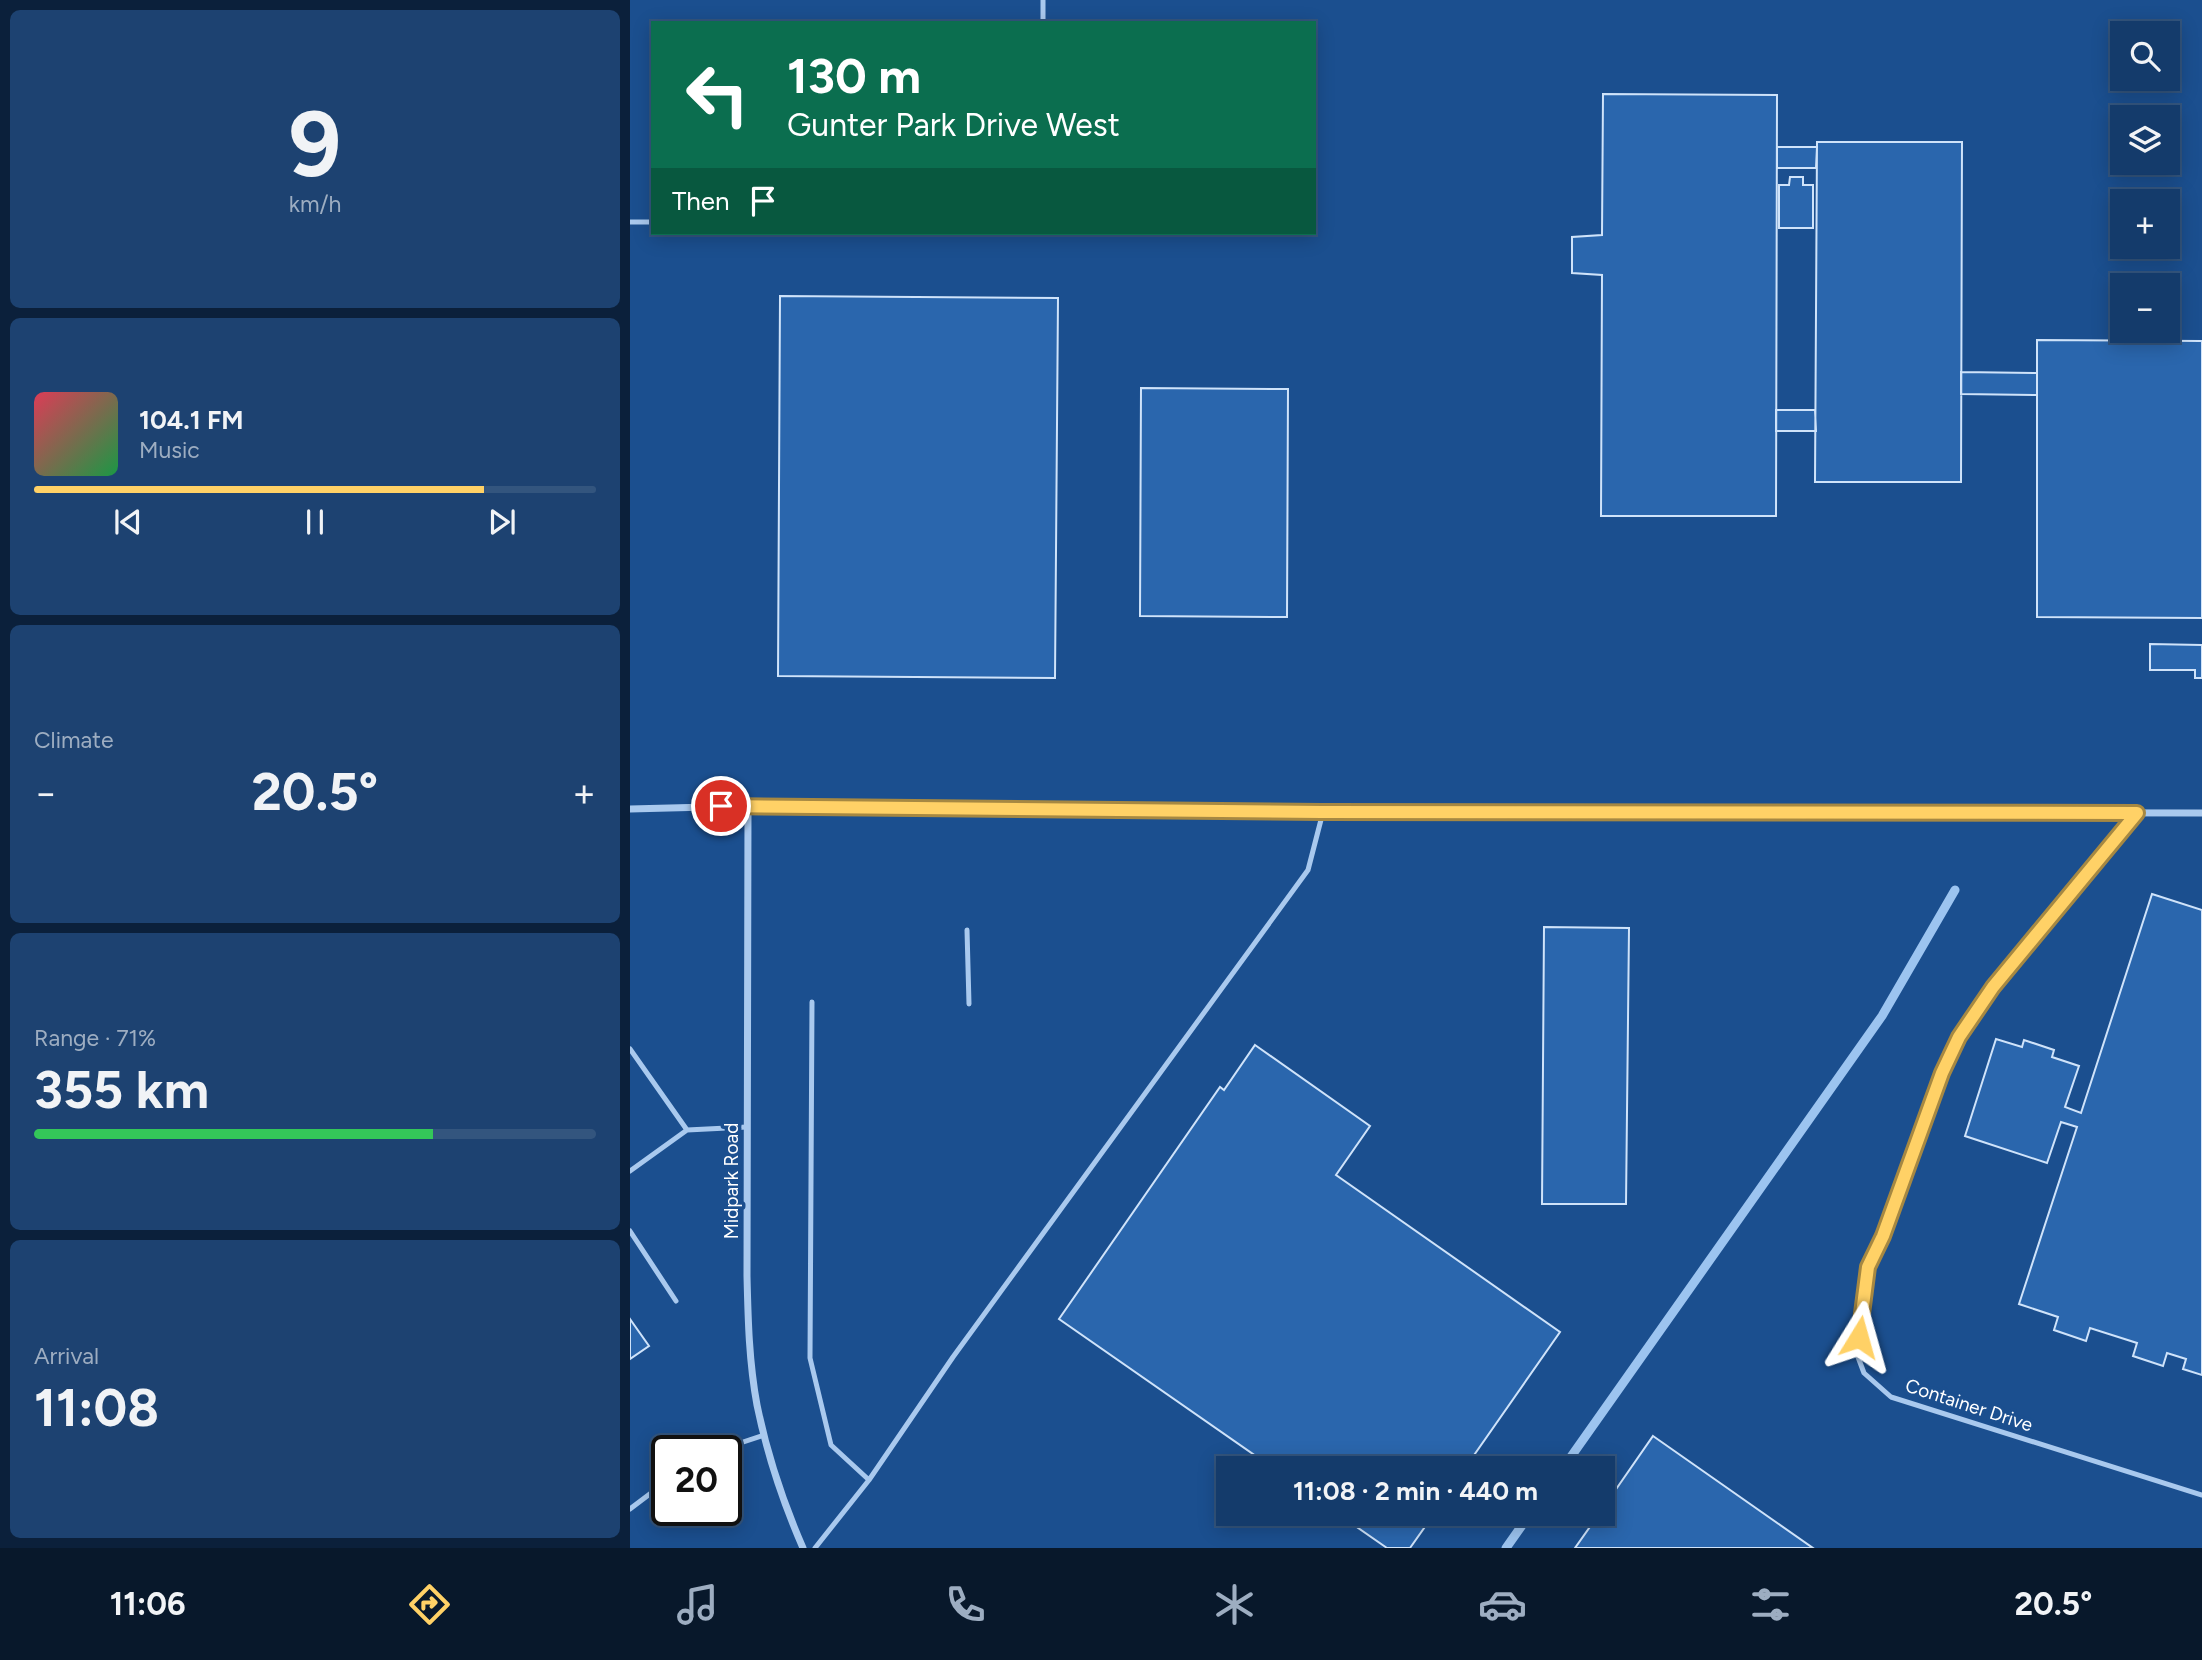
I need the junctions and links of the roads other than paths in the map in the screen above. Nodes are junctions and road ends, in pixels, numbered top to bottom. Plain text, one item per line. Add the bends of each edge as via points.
1 (1043, 0) edge
2 (1043, 21) edge
3 (630, 222) edge
4 (651, 222) edge
5 (748, 806) junction
6 (630, 809) edge
7 (1322, 812) junction
8 (2137, 813) junction
9 (2202, 813) edge
10 (967, 930) dead end
11 (812, 1002) dead end
12 (969, 1004) dead end
13 (630, 1049) edge
14 (747, 1127) junction
15 (687, 1130) junction
16 (630, 1171) edge
17 (630, 1231) edge
18 (676, 1301) dead end
19 (764, 1435) junction
20 (742, 1442) edge
21 (869, 1480) junction
22 (651, 1493) edge
23 (2202, 1496) edge
24 (630, 1509) edge
25 (803, 1548) edge
26 (816, 1548) edge

1 - 2 lane
3 - 4 lane
5 - 6 street
5 - 7 street
5 - 14 street, Midpark Road
7 - 8 street
7 - 21 lane via 1308,870 953,1357
8 - 9 street
8 - 23 lane, Container Drive via 1993,987 1959,1037 1868,1267 1858,1357 1864,1373 1891,1397
10 - 12 lane
11 - 21 lane via 810,1358 831,1445
13 - 15 lane
14 - 15 lane
14 - 19 street, Midpark Road via 749,1345
15 - 16 lane
17 - 18 lane
19 - 20 lane
19 - 25 street, Midpark Road
21 - 26 lane
22 - 24 lane

